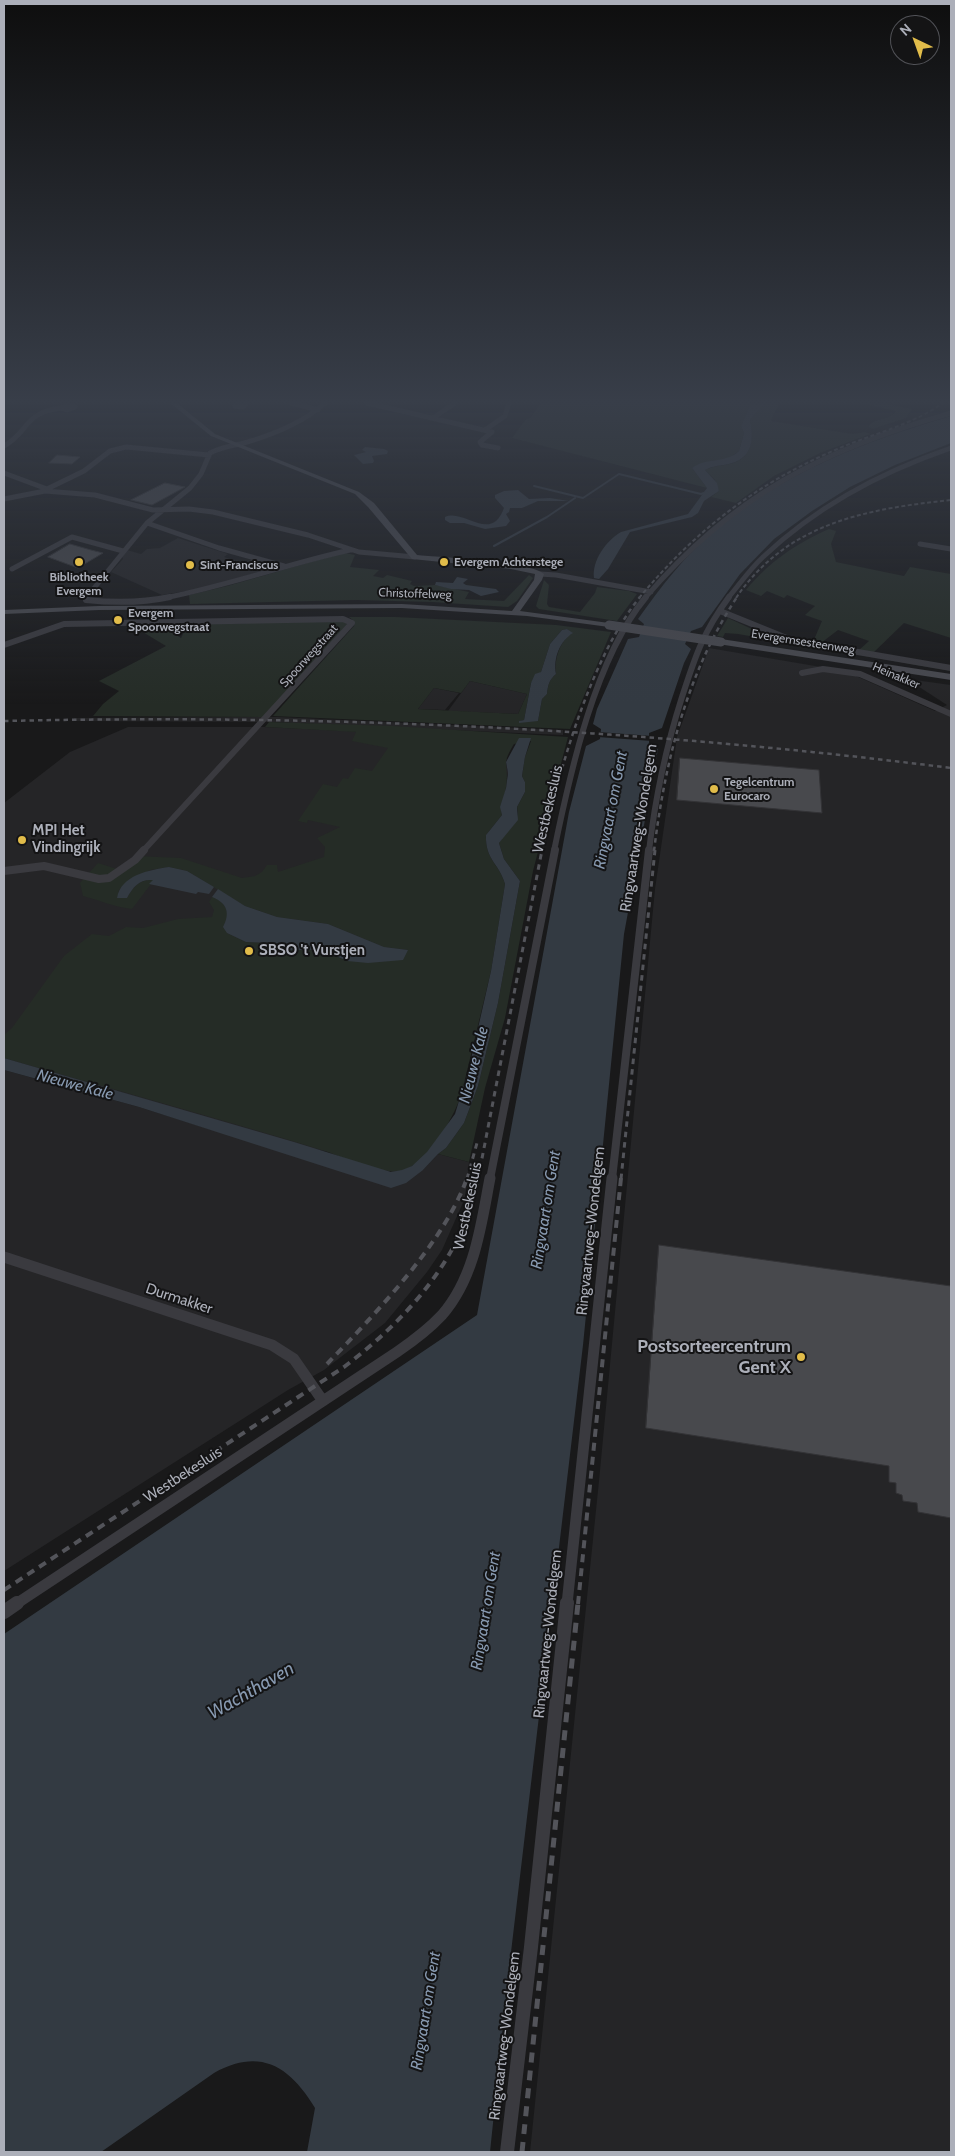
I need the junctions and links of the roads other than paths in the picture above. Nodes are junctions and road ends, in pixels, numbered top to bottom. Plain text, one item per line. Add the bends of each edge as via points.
1 (127, 504) edge
2 (172, 504) edge
3 (369, 504) edge
4 (745, 504) edge
5 (834, 504) edge
6 (165, 510) junction
7 (147, 524) junction
8 (920, 544) dead end
9 (951, 549) edge
10 (350, 550) junction
11 (123, 551) junction
12 (415, 557) junction
13 (284, 566) junction
14 (12, 569) dead end
15 (540, 574) junction
16 (651, 592) junction
17 (531, 593) junction
18 (720, 610) junction
19 (4, 613) edge
20 (515, 613) junction
21 (527, 614) junction
22 (651, 632) joint
23 (4, 644) edge
24 (951, 668) edge
25 (802, 673) dead end
26 (951, 677) edge
27 (950, 712) edge
28 (4, 871) edge
29 (4, 1257) edge
30 (323, 1401) junction
31 (4, 1612) edge
32 (506, 2152) edge

1 - 6 street via 138,508
2 - 6 street
3 - 12 main road
4 - 16 street, Westbekesluis via 707,532
5 - 18 street, Ringvaartweg-Wondelgem via 813,516 762,558
6 - 7 street
6 - 10 street via 213,512 308,535
7 - 11 street
7 - 13 street
8 - 9 street
10 - 12 street
10 - 13 street
11 - 13 street via 86,600 140,601 165,597 223,586
11 - 14 street via 72,537
12 - 15 main road via 511,567
15 - 16 street
15 - 17 main road
16 - 30 street, Westbekesluis via 633,616 606,670 568,782 479,1236 465,1282 441,1317 425,1331
17 - 20 main road
17 - 21 main road
18 - 24 street via 794,641
18 - 32 street, Ringvaartweg-Wondelgem via 699,646 680,702 668,742 651,832
19 - 20 main road, Christoffelweg via 364,605
20 - 21 main road, Christoffelweg
21 - 22 main road, Christoffelweg, bridge
22 - 26 main road, Evergemsesteenweg, bridge
23 - 28 street, Spoorwegstraat via 64,624 343,618 352,623 135,860 109,878 99,879 44,866
25 - 27 street, Heinakker via 823,669 860,674
29 - 30 street, Durmakker via 272,1345 294,1359
30 - 31 street, Westbekesluis

